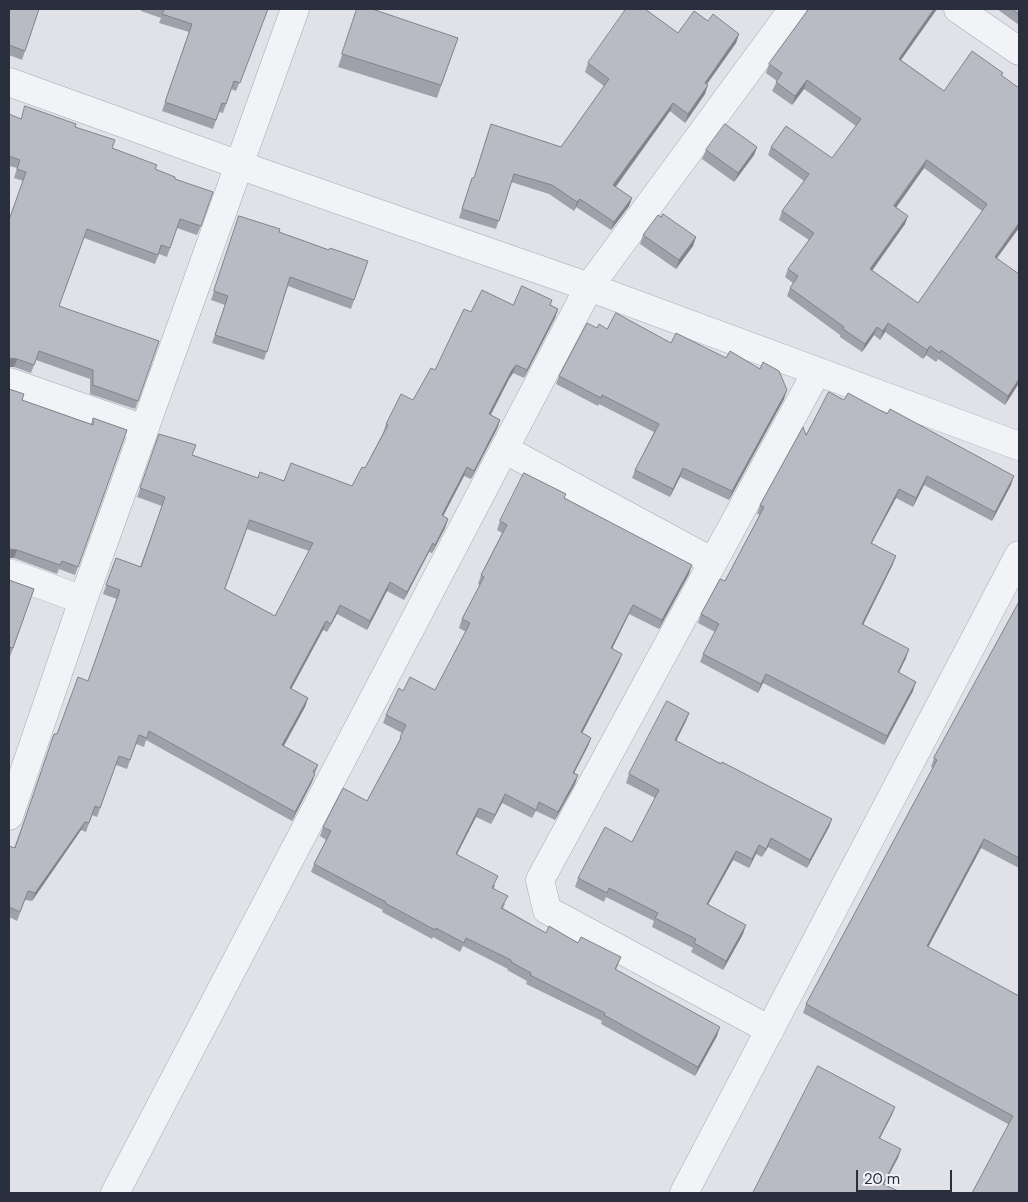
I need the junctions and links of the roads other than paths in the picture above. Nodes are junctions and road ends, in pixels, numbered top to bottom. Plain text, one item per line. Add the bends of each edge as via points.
1 (294, 9) edge
2 (793, 9) edge
3 (958, 9) edge
4 (1019, 51) edge
5 (9, 82) edge
6 (239, 165) junction
7 (589, 287) junction
8 (817, 371) junction
9 (9, 382) edge
10 (144, 429) junction
11 (1019, 446) edge
12 (504, 449) junction
13 (1019, 555) edge
14 (713, 562) junction
15 (9, 573) edge
16 (83, 600) junction
17 (16, 772) edge
18 (9, 816) edge
19 (770, 1030) junction
20 (114, 1193) edge
21 (684, 1193) edge

1 - 6 street
2 - 7 street
3 - 4 street
5 - 6 street
6 - 7 street
6 - 10 street
7 - 8 street
7 - 12 street
8 - 11 street
8 - 14 street
9 - 10 street
10 - 16 street
12 - 14 street
12 - 20 street
13 - 19 street
14 - 19 street via 540,880 547,910
15 - 16 street
16 - 17 street
17 - 18 street
19 - 21 street

